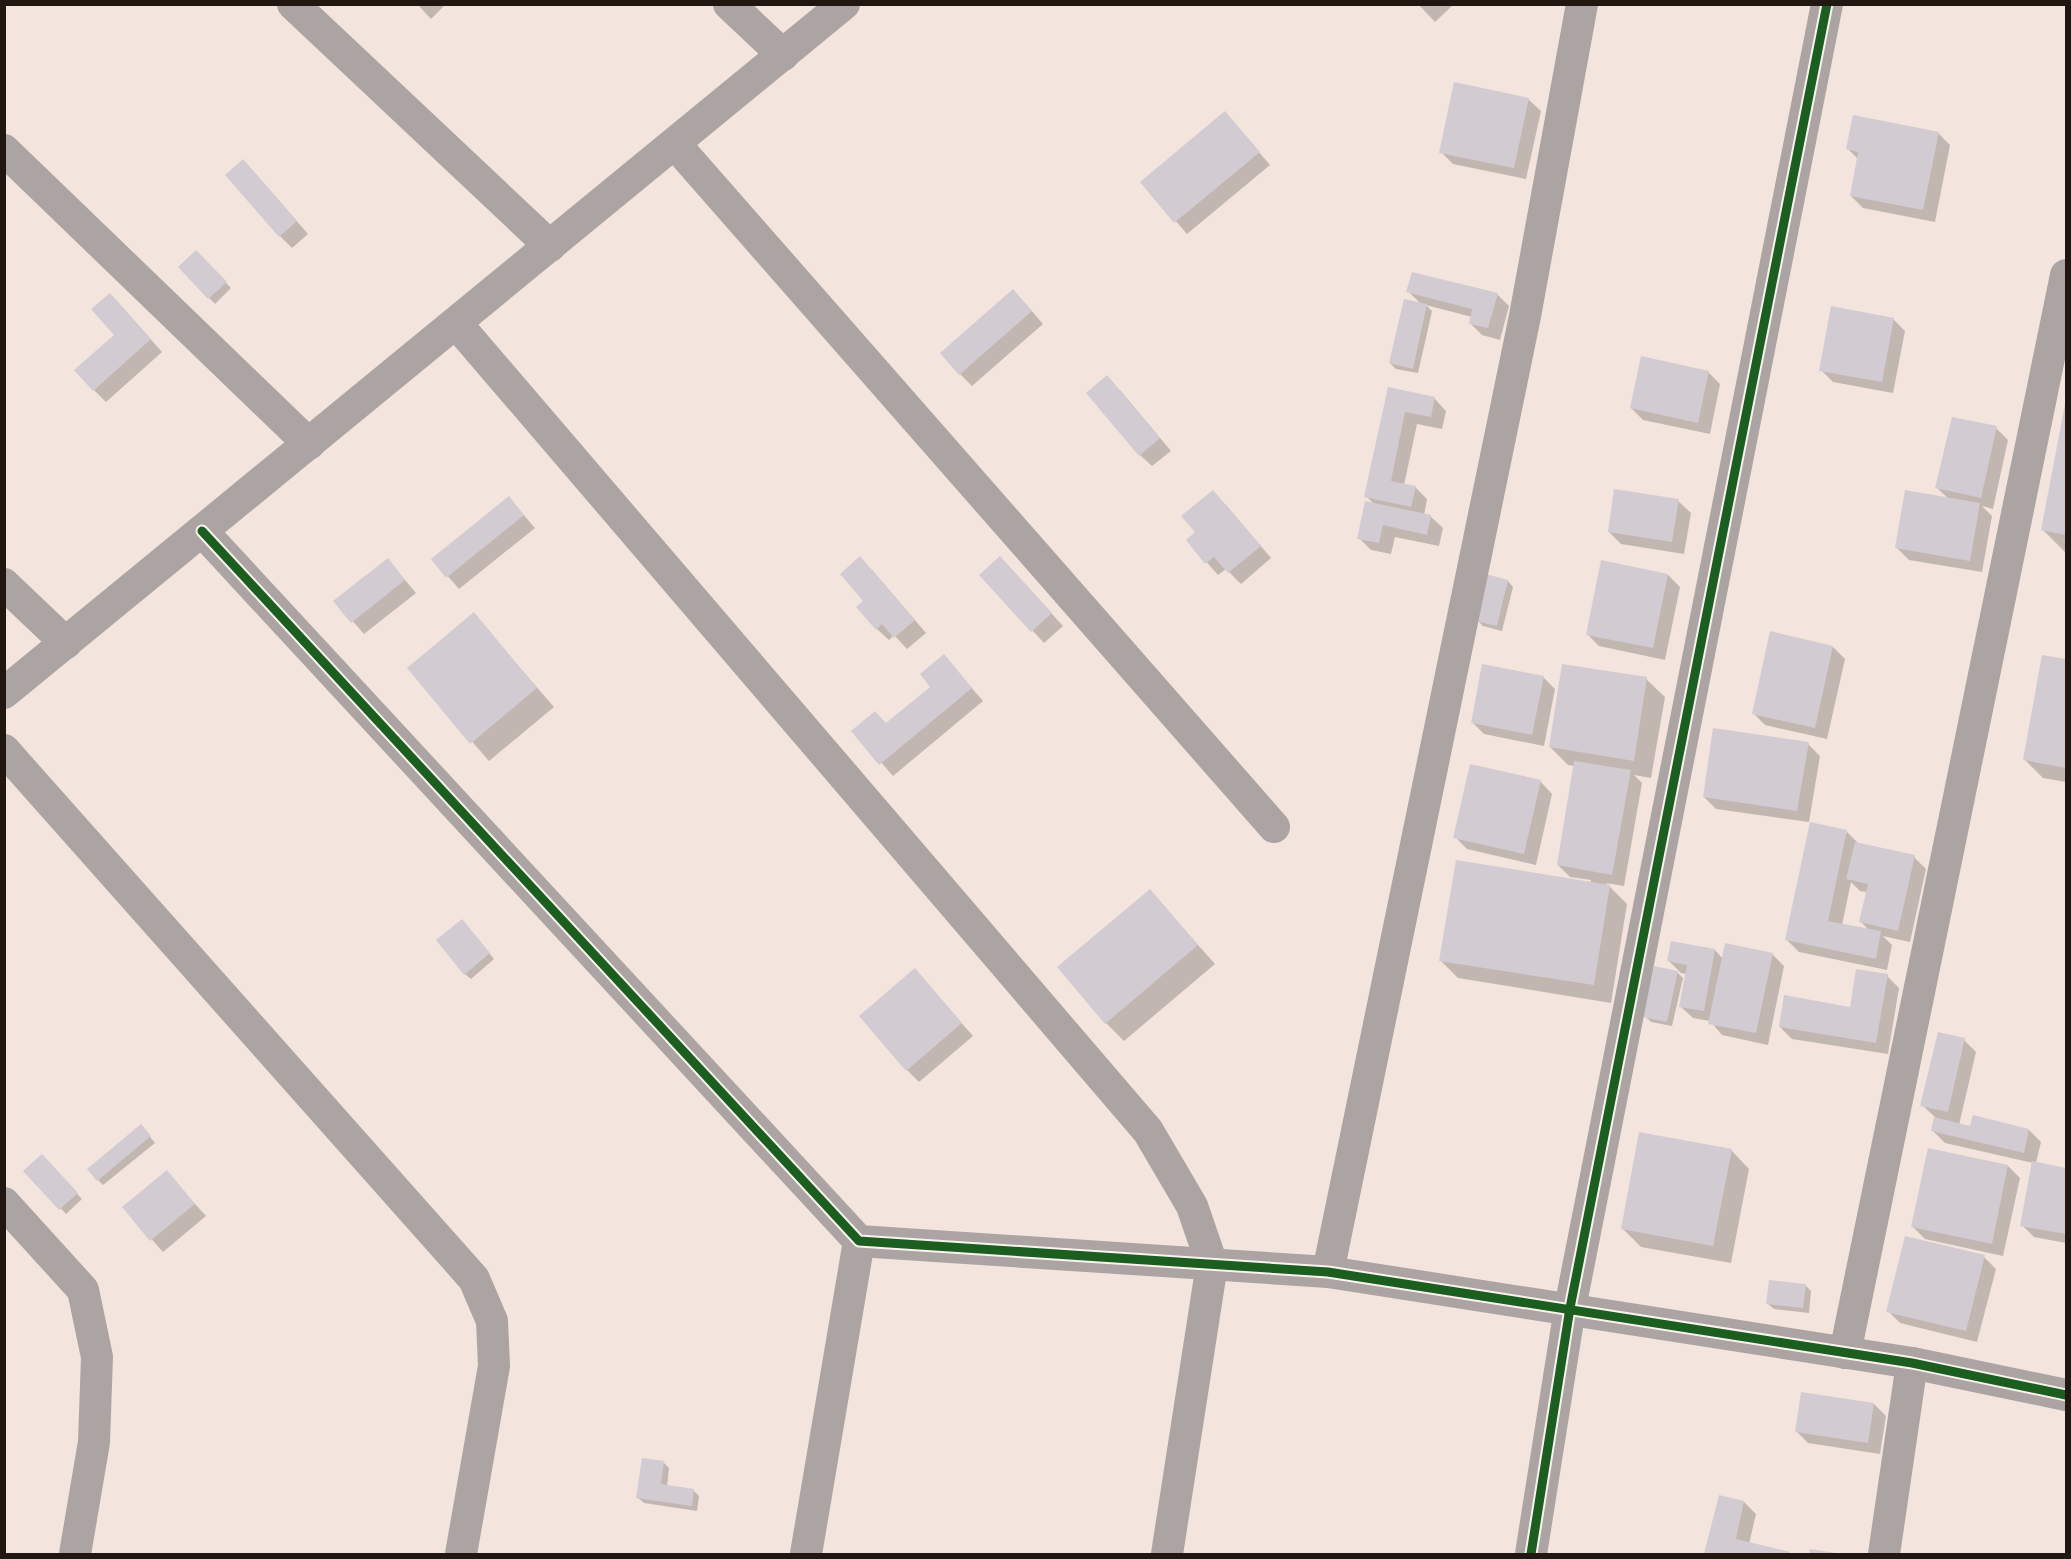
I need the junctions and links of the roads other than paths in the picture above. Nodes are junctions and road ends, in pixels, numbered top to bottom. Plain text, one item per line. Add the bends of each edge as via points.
1 (293, 4) edge
2 (729, 4) edge
3 (844, 4) edge
4 (1582, 4) edge
5 (1827, 4) edge
6 (783, 55) junction
7 (675, 144) junction
8 (4, 150) edge
9 (550, 246) junction
10 (2067, 275) edge
11 (456, 323) junction
12 (309, 444) junction
13 (202, 531) junction
14 (4, 584) edge
15 (66, 643) junction
16 (4, 693) edge
17 (4, 750) edge
18 (1274, 827) dead end
19 (4, 1203) edge
20 (860, 1241) junction
21 (1212, 1264) junction
22 (1328, 1272) junction
23 (1570, 1308) junction
24 (1845, 1353) junction
25 (1912, 1363) junction
26 (2067, 1395) edge
27 (75, 1554) edge
28 (461, 1554) edge
29 (806, 1554) edge
30 (1167, 1554) edge
31 (1531, 1554) edge
32 (1884, 1554) edge

1 - 9 street
2 - 6 street
3 - 6 street
4 - 22 street via 1525,316
5 - 23 street
6 - 7 street
7 - 9 street
7 - 18 street
8 - 12 street
9 - 11 street
10 - 24 street
11 - 12 street
11 - 21 street via 1148,1131 1192,1206
12 - 13 street
13 - 15 street
13 - 20 street
14 - 15 street
15 - 16 street
17 - 28 street via 474,1279 492,1321 494,1366
19 - 27 street via 83,1290 97,1357 94,1442
20 - 21 street
20 - 29 street
21 - 22 street
21 - 30 street
22 - 23 street
23 - 24 street
23 - 31 street
24 - 25 street
25 - 26 street
25 - 32 street

